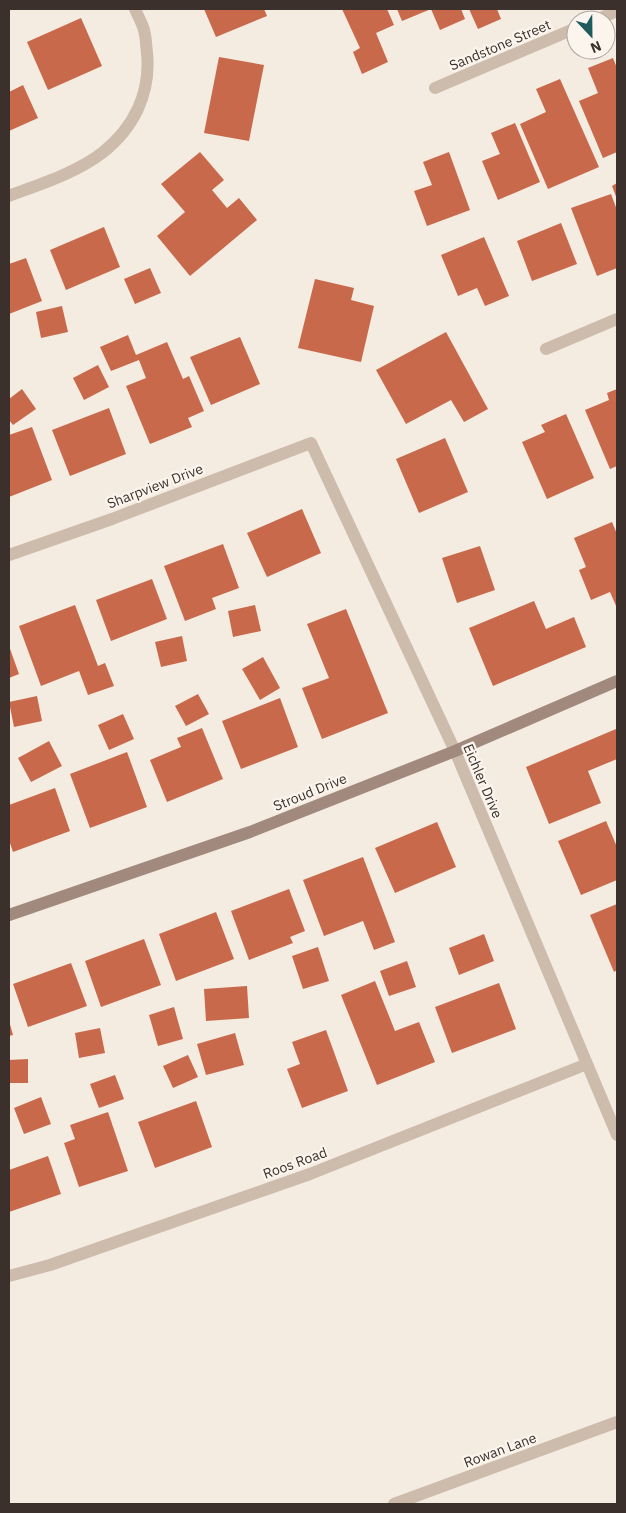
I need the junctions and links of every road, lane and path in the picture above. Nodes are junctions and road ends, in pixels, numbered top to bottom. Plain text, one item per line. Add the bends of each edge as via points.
1 (135, 9) edge
2 (566, 32) edge
3 (435, 88) dead end
4 (9, 196) edge
5 (617, 318) edge
6 (546, 349) dead end
7 (311, 443) joint
8 (9, 555) edge
9 (617, 681) edge
10 (455, 751) junction
11 (9, 915) edge
12 (587, 1064) junction
13 (617, 1135) edge
14 (9, 1276) edge
15 (617, 1422) edge
16 (394, 1504) edge

1 - 4 street via 145,32 146,88 138,111 123,134 102,153 76,168
2 - 3 street, Sandstone Street
5 - 6 street
7 - 8 street, Sharpview Drive
7 - 10 street, Eichler Drive
9 - 10 street, Stroud Drive
10 - 11 street, Stroud Drive via 250,832
10 - 12 street, Eichler Drive
12 - 13 street, Eichler Drive
12 - 14 street, Roos Road via 310,1174
15 - 16 street, Rowan Lane

